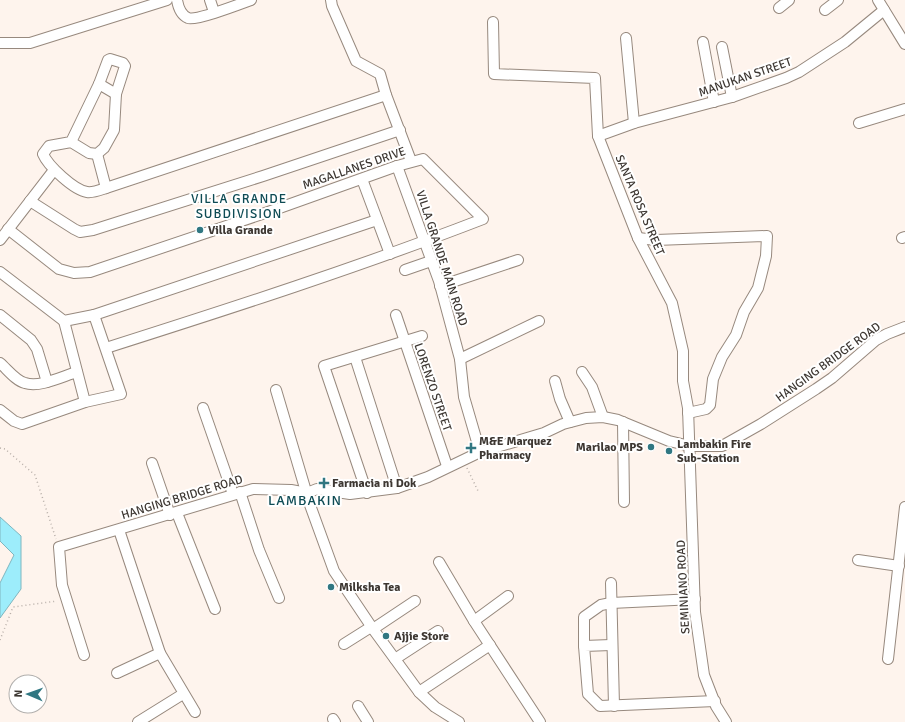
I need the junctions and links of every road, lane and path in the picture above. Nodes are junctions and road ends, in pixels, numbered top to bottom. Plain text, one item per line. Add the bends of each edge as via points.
1 (167, 0) edge
2 (177, 0) edge
3 (210, 0) edge
4 (251, 0) edge
5 (332, 0) edge
6 (789, 0) edge
7 (838, 0) edge
8 (878, 0) edge
9 (779, 8) dead end
10 (825, 10) dead end
11 (884, 10) junction
12 (214, 12) junction
13 (493, 22) dead end
14 (626, 38) dead end
15 (703, 42) dead end
16 (0, 43) edge
17 (905, 44) edge
18 (722, 47) dead end
19 (99, 84) junction
20 (116, 94) junction
21 (386, 95) junction
22 (732, 97) junction
23 (714, 102) junction
24 (905, 110) edge
25 (634, 123) junction
26 (859, 123) dead end
27 (400, 130) junction
28 (598, 136) junction
29 (71, 142) junction
30 (97, 154) junction
31 (411, 161) junction
32 (397, 166) junction
33 (54, 170) junction
34 (362, 179) junction
35 (106, 188) junction
36 (30, 201) junction
37 (377, 220) junction
38 (8, 229) junction
39 (638, 238) junction
40 (0, 240) edge
41 (424, 242) junction
42 (390, 254) junction
43 (518, 260) dead end
44 (431, 261) junction
45 (405, 270) dead end
46 (0, 272) edge
47 (440, 286) junction
48 (0, 315) edge
49 (94, 315) junction
50 (396, 315) dead end
51 (64, 321) junction
52 (539, 321) dead end
53 (905, 327) edge
54 (422, 336) dead end
55 (403, 340) junction
56 (106, 348) junction
57 (355, 357) junction
58 (460, 359) junction
59 (0, 363) edge
60 (77, 372) junction
61 (582, 372) dead end
62 (556, 380) dead end
63 (47, 382) junction
64 (276, 390) dead end
65 (85, 402) junction
66 (203, 408) dead end
67 (0, 410) edge
68 (688, 413) junction
69 (603, 417) junction
70 (570, 422) junction
71 (622, 422) junction
72 (690, 446) junction
73 (0, 448) edge
74 (480, 452) junction
75 (463, 459) junction
76 (152, 463) dead end
77 (447, 466) junction
78 (397, 488) junction
79 (237, 493) junction
80 (307, 493) junction
81 (367, 493) junction
82 (479, 493) dead end
83 (624, 502) dead end
84 (905, 507) edge
85 (173, 514) junction
86 (119, 530) junction
87 (59, 548) junction
88 (858, 560) dead end
89 (439, 562) dead end
90 (899, 566) junction
91 (611, 583) dead end
92 (508, 596) dead end
93 (278, 598) dead end
94 (66, 599) junction
95 (695, 599) junction
96 (415, 601) dead end
97 (611, 603) junction
98 (215, 609) dead end
99 (474, 621) junction
100 (372, 628) junction
101 (438, 631) dead end
102 (0, 640) edge
103 (344, 644) dead end
104 (490, 645) junction
105 (611, 645) junction
106 (584, 646) junction
107 (160, 653) junction
108 (84, 655) dead end
109 (395, 659) junction
110 (888, 659) dead end
111 (117, 673) dead end
112 (419, 692) junction
113 (183, 694) junction
114 (715, 702) junction
115 (358, 706) dead end
116 (614, 706) junction
117 (195, 712) dead end
118 (138, 722) edge
119 (368, 722) edge
120 (458, 722) edge
121 (540, 722) edge
122 (726, 722) edge

1 - 16 street via 30,43
2 - 12 street via 178,7 188,18
3 - 12 street
4 - 12 street
5 - 21 street via 332,6 356,61 380,74
6 - 9 street
7 - 10 street
8 - 11 street
11 - 17 street
11 - 22 street, MANUKAN STREET via 845,42 799,72
13 - 28 street, SANTA ROSA STREET via 494,74 594,78
14 - 25 street
15 - 23 street
18 - 22 street
19 - 20 street
19 - 20 street via 108,60 123,63
19 - 29 street
20 - 30 street via 114,130 104,148
21 - 27 street
21 - 35 street
22 - 23 street, MANUKAN STREET
23 - 25 street, MANUKAN STREET
24 - 26 street
25 - 28 street, MANUKAN STREET
27 - 31 street
27 - 36 street via 93,230 80,232
28 - 39 street, SANTA ROSA STREET
29 - 30 street
29 - 33 street via 45,149 45,159
30 - 35 street
31 - 32 street, MAGALLANES DRIVE
31 - 41 street, MAGALLANES DRIVE via 424,159 483,219
32 - 34 street, MAGALLANES DRIVE
32 - 41 street, VILLA GRANDE MAIN ROAD
33 - 35 street via 82,190 88,192
33 - 36 street
34 - 37 street
34 - 38 street, MAGALLANES DRIVE via 271,212 85,273 59,269
36 - 38 street
37 - 42 street
37 - 49 street
38 - 40 street
39 - 68 street, SANTA ROSA STREET via 672,304 683,351 683,381
39 - 68 street via 656,240 767,236 766,256 758,288 719,364 713,379 710,405 706,410
41 - 42 street
41 - 44 street, VILLA GRANDE MAIN ROAD
42 - 56 street
43 - 47 street
44 - 45 street
44 - 47 street, VILLA GRANDE MAIN ROAD
46 - 51 street
47 - 58 street, VILLA GRANDE MAIN ROAD
48 - 63 street via 31,340 37,349
49 - 51 street
49 - 56 street
50 - 55 street, LORENZO STREET
51 - 60 street
52 - 58 street
53 - 72 street, HANGING BRIDGE ROAD via 876,340 832,378 735,440 722,446
54 - 55 street
55 - 57 street
55 - 77 street, LORENZO STREET
56 - 65 street via 121,394
57 - 78 street
57 - 81 street via 324,366
58 - 74 street, VILLA GRANDE MAIN ROAD via 464,397
59 - 63 street via 25,384
60 - 63 street
60 - 65 street
61 - 69 street via 592,386
62 - 70 street via 560,399
64 - 80 street
65 - 67 street via 22,424
66 - 79 street
68 - 72 street, SANTA ROSA STREET
69 - 70 street, HANGING BRIDGE ROAD
69 - 71 street, HANGING BRIDGE ROAD
70 - 74 street, HANGING BRIDGE ROAD via 544,433
71 - 72 street, HANGING BRIDGE ROAD via 669,442
71 - 83 street
72 - 95 street, SEMINIANO ROAD
73 - 87 path via 6,449 35,475
74 - 75 street, HANGING BRIDGE ROAD
75 - 77 street, HANGING BRIDGE ROAD
75 - 82 path
76 - 85 street
77 - 78 street, HANGING BRIDGE ROAD via 422,480
78 - 81 street, HANGING BRIDGE ROAD
79 - 80 street, HANGING BRIDGE ROAD via 264,488
79 - 85 street, HANGING BRIDGE ROAD
79 - 93 street
80 - 81 street, HANGING BRIDGE ROAD via 317,489 350,494
80 - 100 street via 334,571
84 - 90 street
85 - 86 street, HANGING BRIDGE ROAD
85 - 98 street
86 - 87 street, HANGING BRIDGE ROAD
86 - 107 street
87 - 94 street via 62,585
88 - 90 street
89 - 99 street
90 - 110 street
91 - 97 street
92 - 99 street
94 - 102 path via 49,604 13,607
94 - 108 street
95 - 97 street
95 - 114 street, SEMINIANO ROAD via 704,675
96 - 100 street
97 - 105 street
97 - 106 street via 601,605 584,617
99 - 104 street
100 - 103 street
100 - 109 street
101 - 109 street
104 - 112 street
104 - 121 street
105 - 106 street
105 - 116 street
106 - 116 street via 588,694 600,706
107 - 111 street
107 - 113 street
109 - 112 street
112 - 120 street via 435,707
113 - 117 street
113 - 118 street
114 - 116 street
114 - 122 street, SEMINIANO ROAD
115 - 119 street

